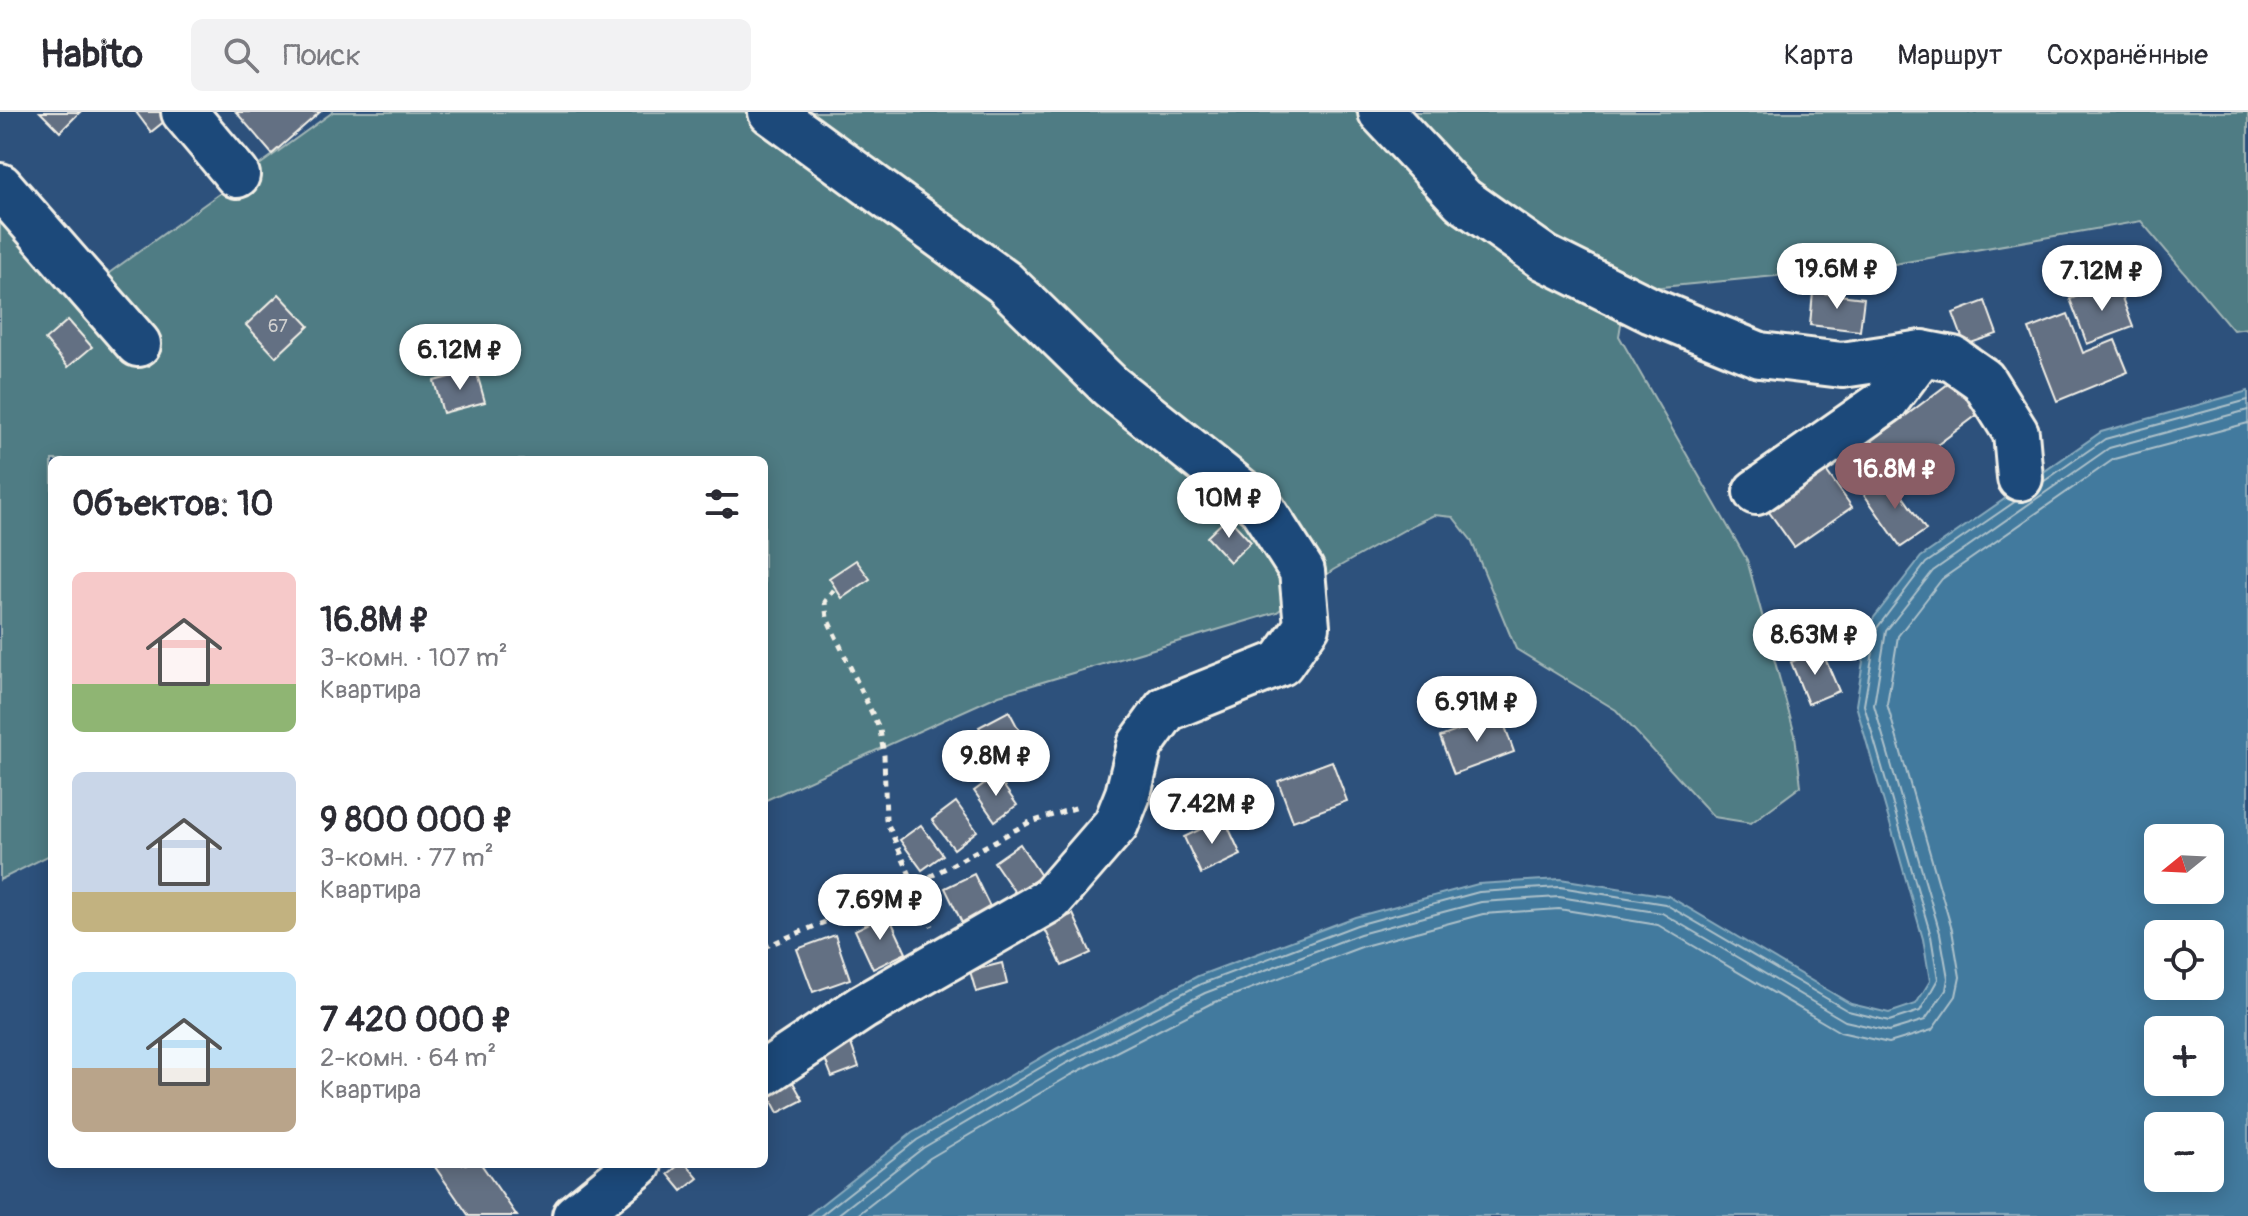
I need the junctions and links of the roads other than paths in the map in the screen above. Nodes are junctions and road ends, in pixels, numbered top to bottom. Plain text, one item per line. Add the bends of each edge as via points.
1 (184, 112) edge
2 (771, 112) edge
3 (1381, 112) edge
4 (237, 175) dead end
5 (0, 186) edge
6 (138, 344) dead end
7 (1922, 353) junction
8 (2020, 478) dead end
9 (1756, 492) dead end
10 (768, 1070) edge
11 (630, 1172) edge
12 (575, 1216) edge

1 - 4 street
2 - 10 street via 1004,282 1110,386 1261,507 1302,571 1307,626 1281,663 1166,709 1140,745 1116,824 1051,899 863,1007
3 - 7 street via 1463,200 1545,258 1652,311 1760,355 1842,365
5 - 6 street
7 - 8 street via 1953,359 1983,380 2016,433
7 - 9 street via 1886,401
11 - 12 street

